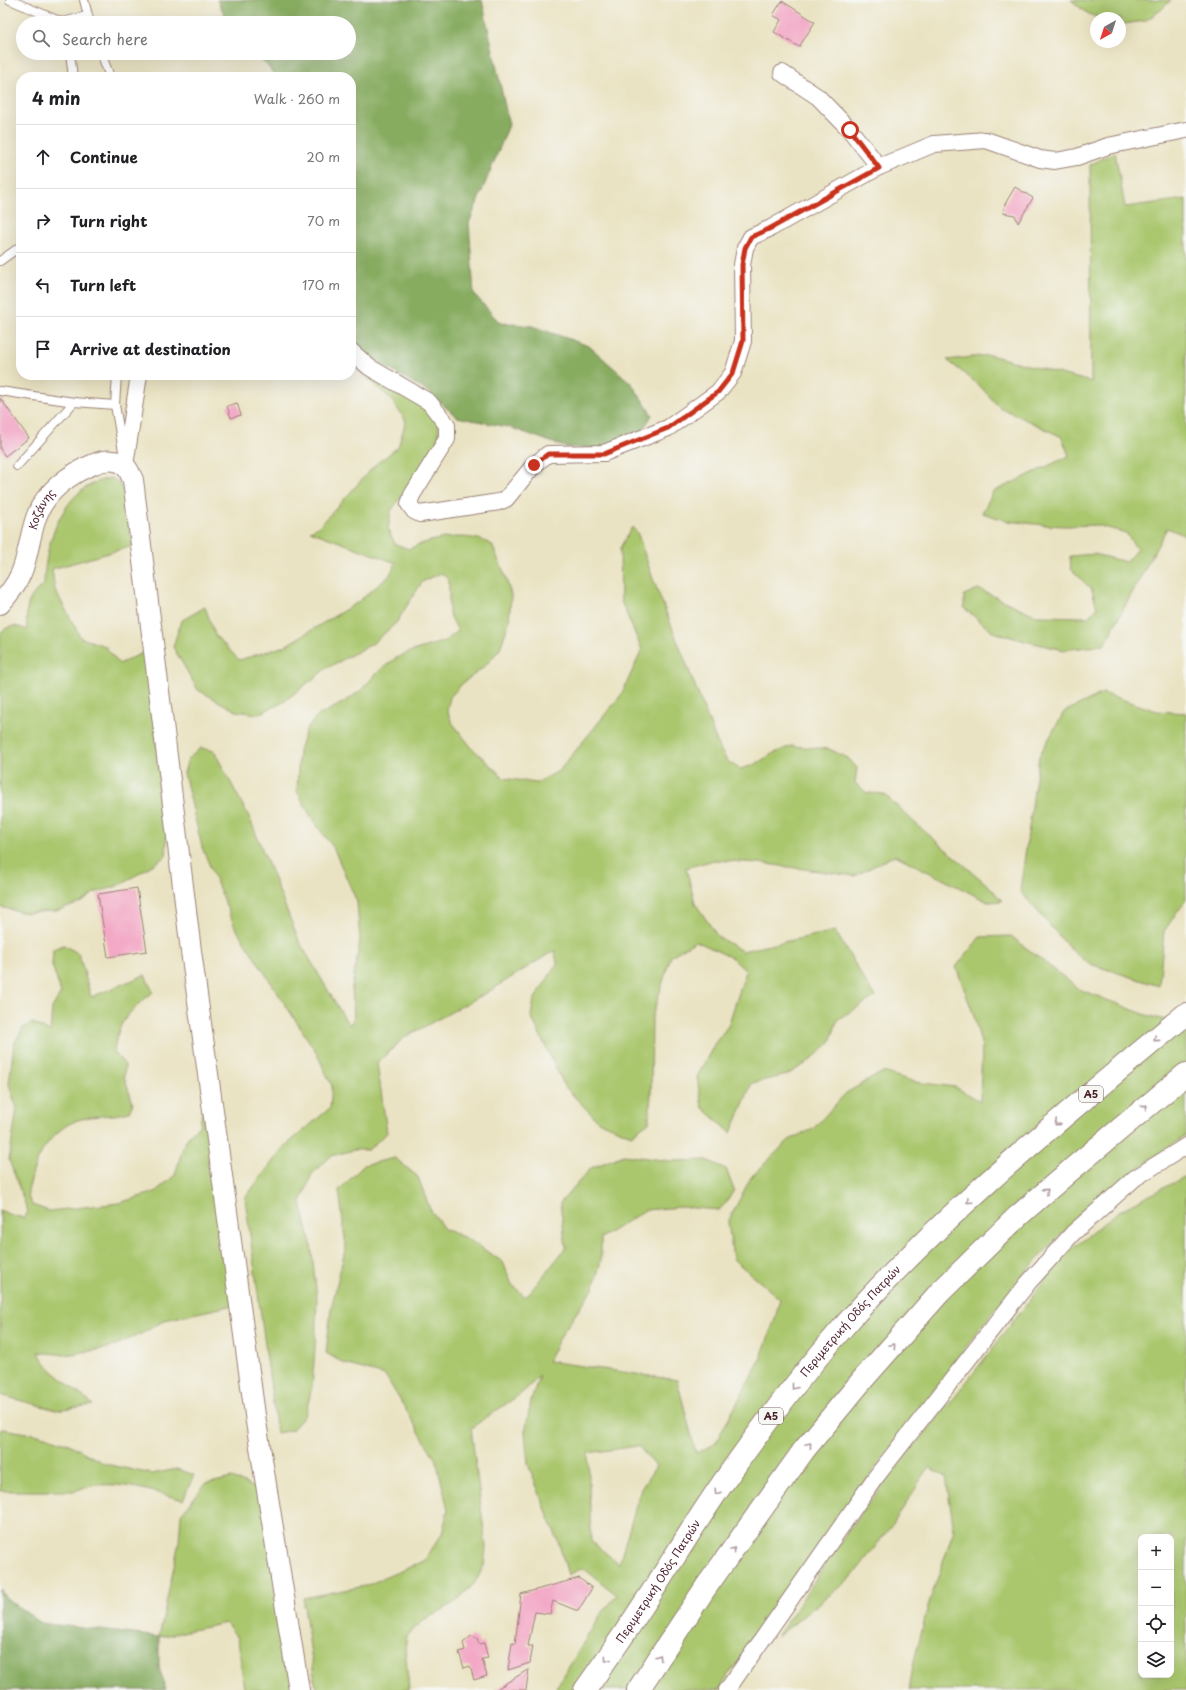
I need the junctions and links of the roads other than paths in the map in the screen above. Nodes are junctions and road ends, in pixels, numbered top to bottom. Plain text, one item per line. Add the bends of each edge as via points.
1 (10, 0) edge
2 (84, 0) edge
3 (48, 16) edge
4 (86, 16) edge
5 (71, 60) edge
6 (104, 60) edge
7 (72, 72) edge
8 (108, 72) edge
9 (782, 73) dead end
10 (1186, 130) edge
11 (879, 168) junction
12 (16, 249) edge
13 (0, 260) edge
14 (356, 355) edge
15 (117, 380) edge
16 (138, 380) edge
17 (0, 391) edge
18 (74, 402) junction
19 (115, 405) junction
20 (125, 465) junction
21 (17, 466) dead end
22 (0, 604) edge
23 (1186, 1014) edge
24 (1186, 1074) edge
25 (1186, 1146) edge
26 (299, 1690) edge
27 (585, 1690) edge
28 (638, 1690) edge
29 (726, 1690) edge

1 - 3 lane
2 - 4 lane
5 - 7 lane
6 - 8 lane
9 - 11 street via 818,97 850,130
10 - 11 street via 1108,146 1077,157 1055,161 1040,159 986,140 934,144
11 - 14 street via 751,237 745,248 742,265 743,341 733,373 718,392 668,428 604,454 548,454 534,465 506,499 499,502 420,514 414,511 409,504 412,495 447,440 447,425 429,402 369,367
12 - 13 lane
15 - 19 lane
16 - 20 street
17 - 18 lane
18 - 19 lane
18 - 21 lane
19 - 20 lane
20 - 22 street, Κοζάνης via 103,460 62,482 48,496 37,514 24,567
20 - 26 street via 133,480 201,1021 256,1422
23 -> 27 highway, Περιμετρική Οδός Πατρών / Α5 via 998,1175 916,1250 840,1331 779,1405 726,1478 644,1606
28 -> 24 highway via 706,1587 804,1450 940,1292 1017,1217
25 - 29 street via 1129,1183 1073,1233 1028,1283 875,1478

